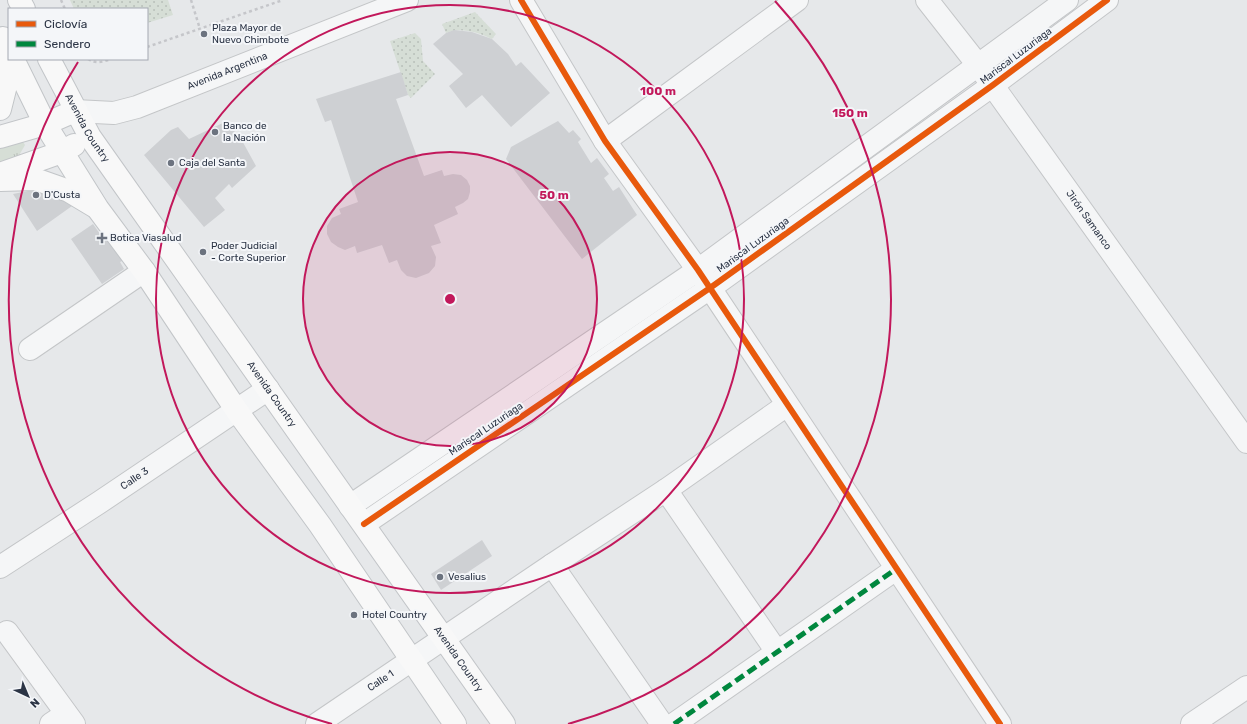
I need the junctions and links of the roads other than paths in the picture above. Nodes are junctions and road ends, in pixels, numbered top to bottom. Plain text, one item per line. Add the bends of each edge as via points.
1 (407, 0) edge
2 (521, 0) edge
3 (797, 0) edge
4 (927, 0) edge
5 (1067, 0) edge
6 (1107, 0) edge
7 (4, 40) edge
8 (14, 60) edge
9 (50, 60) edge
10 (978, 64) junction
11 (993, 86) junction
12 (0, 108) edge
13 (75, 111) junction
14 (114, 113) junction
15 (45, 124) junction
16 (0, 137) edge
17 (90, 137) junction
18 (605, 141) junction
19 (62, 152) junction
20 (0, 174) edge
21 (0, 180) edge
22 (98, 209) junction
23 (144, 271) junction
24 (704, 279) junction
25 (30, 349) dead end
26 (268, 389) junction
27 (787, 405) junction
28 (237, 411) junction
29 (1247, 442) edge
30 (666, 490) junction
31 (350, 506) junction
32 (364, 524) junction
33 (552, 564) junction
34 (0, 567) edge
35 (896, 569) junction
36 (7, 632) dead end
37 (444, 638) junction
38 (777, 652) junction
39 (412, 660) junction
40 (1247, 687) edge
41 (64, 721) edge
42 (317, 724) edge
43 (455, 724) edge
44 (504, 724) edge
45 (662, 724) edge
46 (674, 724) edge
47 (1000, 724) edge
48 (1192, 724) edge

1 - 14 street, Avenida Argentina via 137,107
2 - 18 street
3 - 18 street
4 - 10 street, Jirón Samanco
5 - 10 street, Mariscal Luzuriaga
6 - 11 street, Mariscal Luzuriaga
7 - 12 main road via 6,85
8 - 15 main road
9 - 13 main road, Avenida Country
10 - 11 street, Jirón Samanco
10 - 24 street, Mariscal Luzuriaga
11 - 24 street, Mariscal Luzuriaga
11 - 29 street, Jirón Samanco
13 - 14 street, Avenida Argentina
13 - 15 main road, Avenida Argentina
13 - 17 main road, Avenida Country
14 - 17 street
15 - 16 main road, Avenida Argentina
15 - 19 main road
17 - 19 main road
17 - 26 main road, Avenida Country
18 - 24 street
19 - 20 main road
19 - 22 main road
21 - 22 main road via 35,179 54,184
22 - 23 main road
23 - 25 street
23 - 28 main road
24 - 27 street
24 - 31 street, Mariscal Luzuriaga
24 - 32 street, Mariscal Luzuriaga
26 - 28 street, Calle 3
26 - 31 main road, Avenida Country
27 - 30 street, Calle 1
27 - 35 street
28 - 34 street, Calle 3
28 - 39 main road via 320,525
30 - 33 street, Calle 1
30 - 38 street
31 - 32 main road, Avenida Country
32 - 37 main road, Avenida Country
33 - 37 street, Calle 1
33 - 45 street
35 - 38 street
35 - 47 street
36 - 41 street
37 - 39 street, Calle 1
37 - 44 main road, Avenida Country
38 - 46 street
39 - 42 street, Calle 1
39 - 43 main road
40 - 48 street

